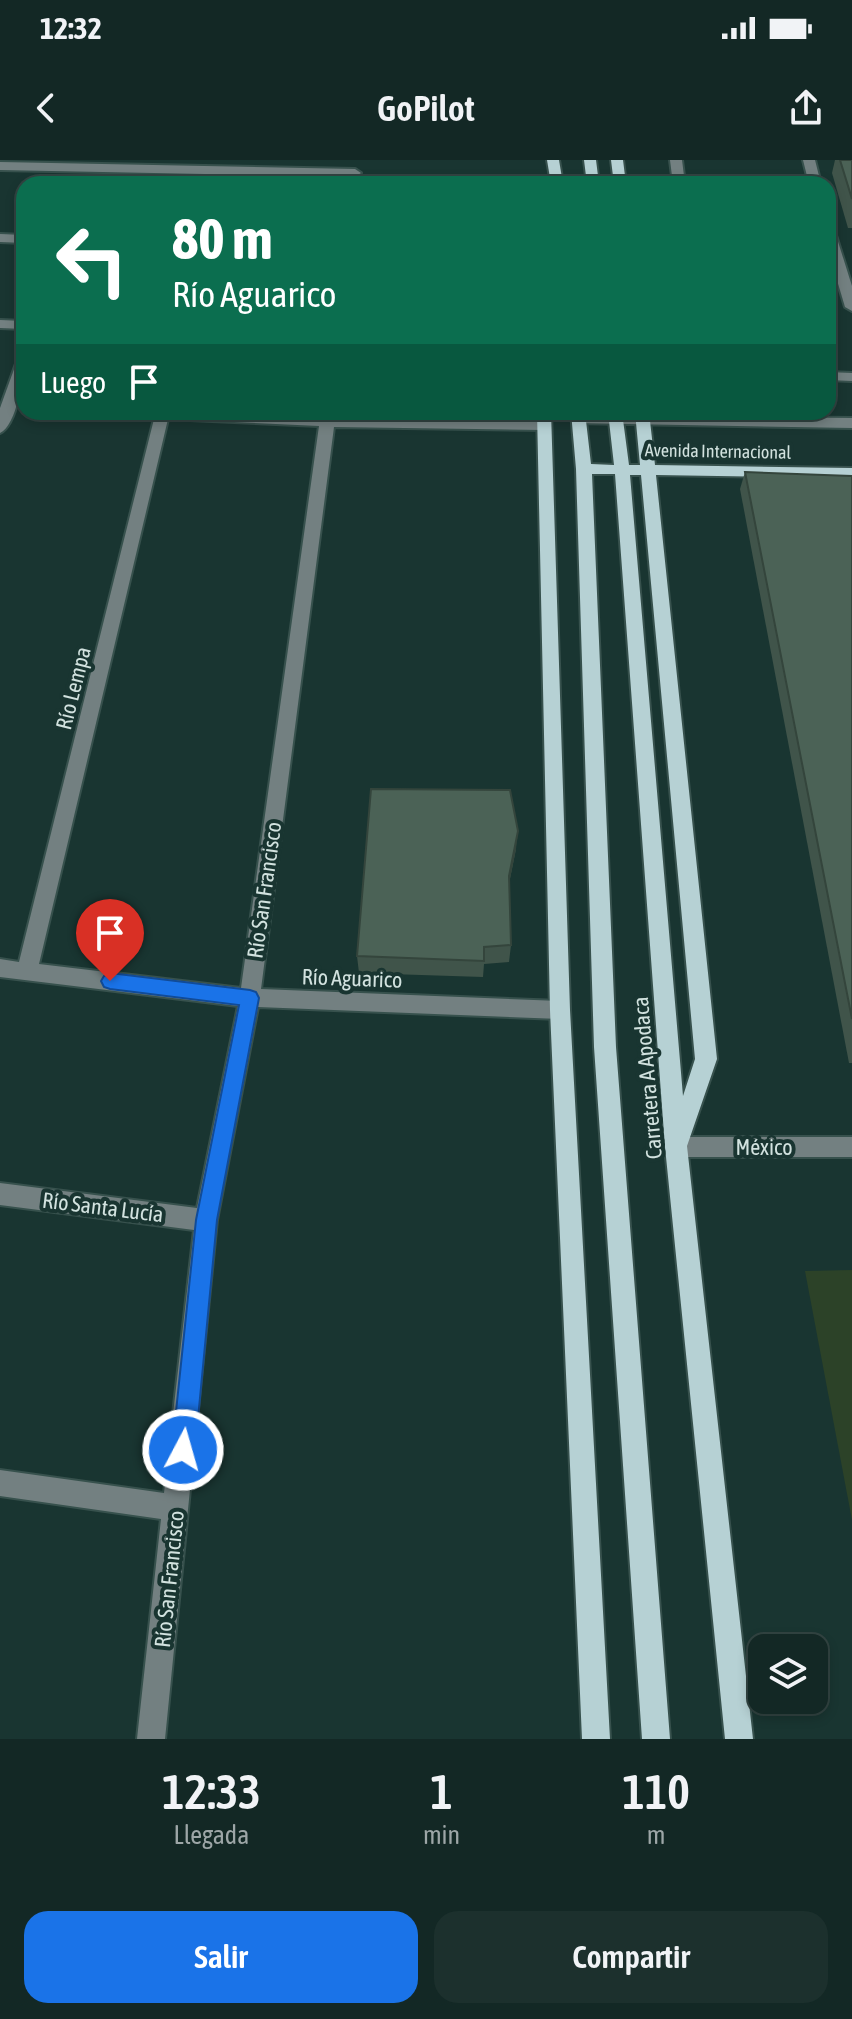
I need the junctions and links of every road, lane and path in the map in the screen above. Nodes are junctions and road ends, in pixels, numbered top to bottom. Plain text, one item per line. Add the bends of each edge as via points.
1 (0, 166) edge
2 (355, 172) edge
3 (836, 272) edge
4 (852, 307) edge
5 (16, 384) edge
6 (8, 407) junction
7 (16, 408) edge
8 (161, 420) edge
9 (280, 420) edge
10 (436, 420) edge
11 (544, 420) edge
12 (579, 420) edge
13 (616, 420) edge
14 (642, 420) edge
15 (707, 420) edge
16 (718, 420) edge
17 (723, 421) junction
18 (327, 422) junction
19 (852, 423) edge
20 (0, 428) edge
21 (584, 469) junction
22 (622, 469) junction
23 (647, 470) junction
24 (852, 473) edge
25 (0, 968) edge
26 (27, 971) junction
27 (250, 998) junction
28 (560, 1010) junction
29 (676, 1147) junction
30 (852, 1147) edge
31 (0, 1194) edge
32 (206, 1220) junction
33 (0, 1483) edge
34 (177, 1508) junction
35 (151, 1739) edge
36 (596, 1739) edge
37 (656, 1739) edge
38 (739, 1739) edge

1 - 2 street
3 - 4 street
5 - 6 street
6 - 7 street
6 - 20 street
8 - 26 street, Río Lempa
9 - 18 street
10 - 18 street
11 - 28 main road
12 - 21 main road, Carretera A Apodaca
13 - 22 main road, Carretera A Apodaca
14 - 23 main road
15 - 17 street, Avenida Internacional
16 - 17 street
17 - 19 street, Avenida Internacional
18 - 27 street, Río San Francisco
21 - 22 main road, Avenida Internacional
21 - 37 main road, Carretera A Apodaca via 605,1047
22 - 23 main road, Avenida Internacional
22 - 29 main road, Carretera A Apodaca
23 - 24 main road, Avenida Internacional
23 - 29 main road via 706,1059
25 - 26 street, Río Aguarico
26 - 27 street, Río Aguarico
27 - 28 street, Río Aguarico
27 - 32 street, Río San Francisco
28 - 36 main road
29 - 30 street, México
29 - 38 main road, Carretera A Apodaca
31 - 32 street, Río Santa Lucía
32 - 34 street, Río San Francisco
33 - 34 street
34 - 35 street, Río San Francisco

